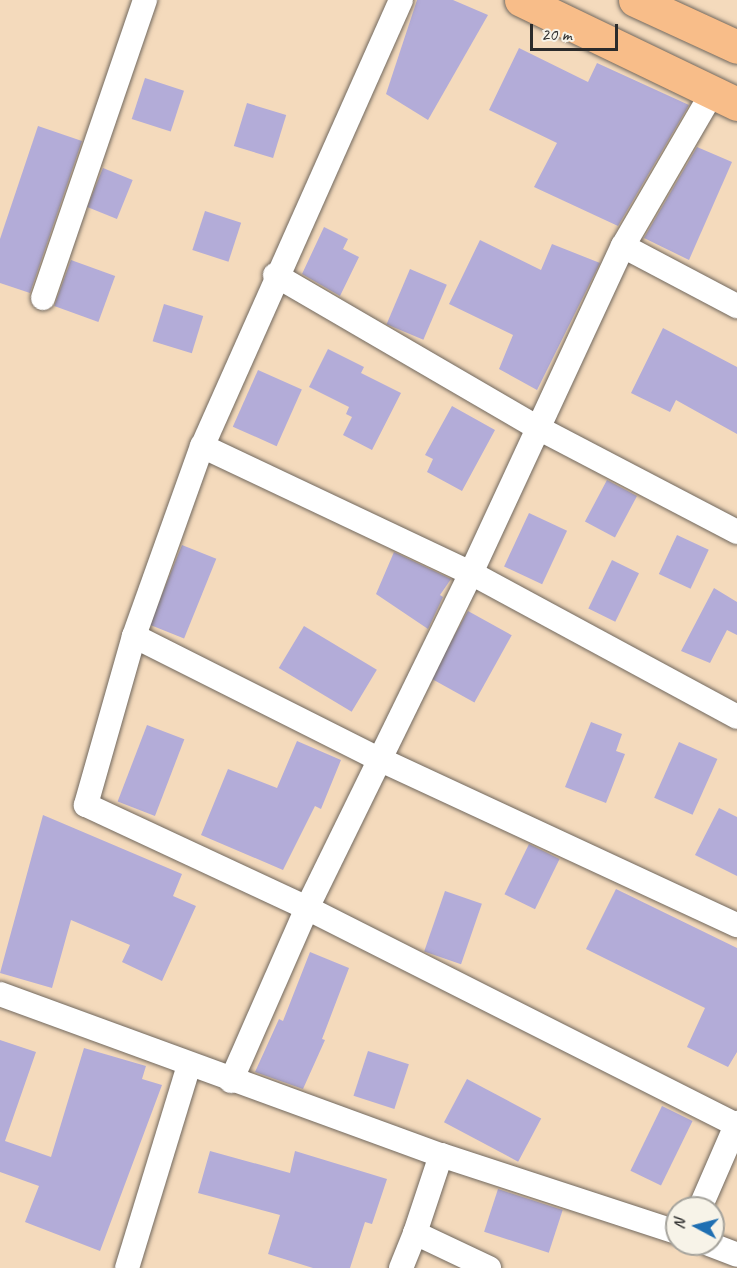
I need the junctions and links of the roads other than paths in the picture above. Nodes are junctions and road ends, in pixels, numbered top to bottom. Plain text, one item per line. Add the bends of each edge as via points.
1 (145, 0) edge
2 (401, 0) edge
3 (521, 0) edge
4 (656, 5) edge
5 (737, 47) edge
6 (724, 99) edge
7 (624, 246) junction
8 (275, 275) junction
9 (43, 298) dead end
10 (737, 306) edge
11 (540, 429) junction
12 (202, 446) junction
13 (737, 532) edge
14 (471, 573) junction
15 (134, 636) junction
16 (737, 717) edge
17 (380, 759) junction
18 (307, 908) junction
19 (737, 925) edge
20 (2, 1000) edge
21 (189, 1065) junction
22 (231, 1081) junction
23 (736, 1124) edge
24 (441, 1155) junction
25 (705, 1196) edge
26 (665, 1228) edge
27 (415, 1233) junction
28 (127, 1268) edge
29 (401, 1268) edge
30 (489, 1268) edge

1 - 9 street
2 - 8 street
3 - 6 highway
4 - 5 highway
6 - 7 street
7 - 10 street
7 - 11 street
8 - 11 street
8 - 12 street
11 - 13 street
11 - 14 street
12 - 14 street
12 - 15 street
14 - 16 street
14 - 17 street
15 - 17 street
15 - 18 street via 86,805
17 - 18 street
17 - 19 street
18 - 22 street
18 - 23 street
20 - 21 street
21 - 22 street
21 - 28 street
22 - 24 street
23 - 25 street
24 - 26 street
24 - 27 street
27 - 29 street
27 - 30 street

